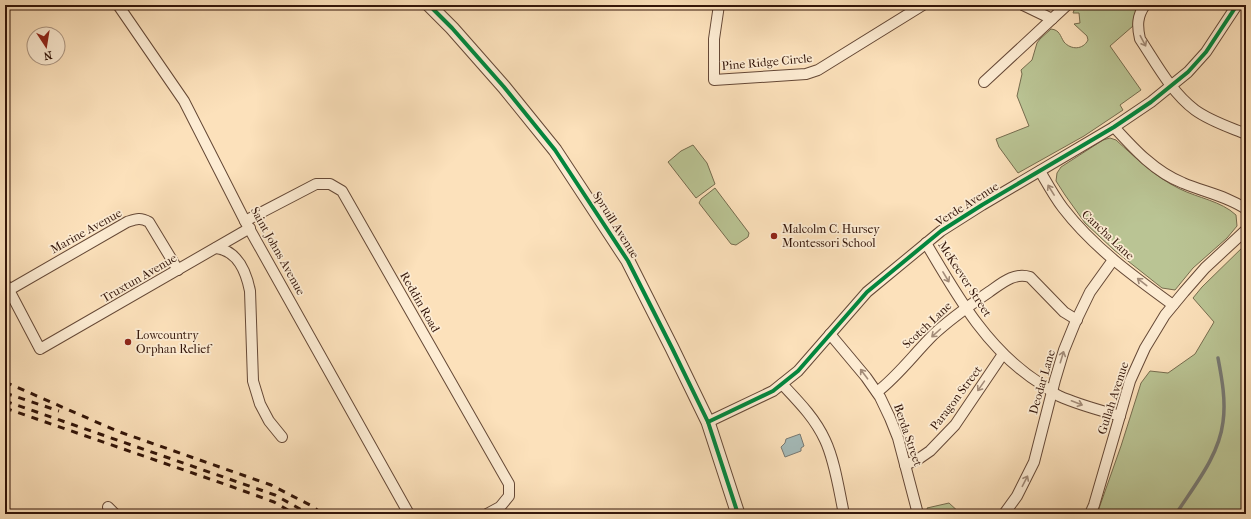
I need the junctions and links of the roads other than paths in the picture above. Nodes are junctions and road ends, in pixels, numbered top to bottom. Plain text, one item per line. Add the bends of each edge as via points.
1 (118, 5) edge
2 (429, 5) edge
3 (718, 5) edge
4 (923, 5) edge
5 (1024, 5) edge
6 (1066, 5) edge
7 (1145, 5) edge
8 (1237, 5) edge
9 (1052, 20) junction
10 (984, 82) dead end
11 (1171, 85) junction
12 (1114, 127) junction
13 (1245, 130) edge
14 (1040, 171) junction
15 (1246, 209) edge
16 (247, 224) junction
17 (1246, 230) edge
18 (926, 243) junction
19 (216, 248) junction
20 (1113, 260) junction
21 (178, 270) junction
22 (7, 287) edge
23 (1173, 305) junction
24 (966, 308) junction
25 (1077, 320) junction
26 (830, 334) junction
27 (1004, 354) junction
28 (782, 384) junction
29 (877, 392) junction
30 (1052, 392) junction
31 (1120, 416) junction
32 (708, 422) junction
33 (282, 437) dead end
34 (905, 465) junction
35 (409, 514) edge
36 (487, 514) edge
37 (738, 514) edge
38 (844, 514) edge
39 (918, 514) edge
40 (1004, 514) edge
41 (1090, 514) edge

1 - 16 street, Saint Johns Avenue via 184,101
2 - 32 street, Spruill Avenue via 500,81 555,150 628,261
3 - 4 street, Pine Ridge Circle via 714,39 714,80 806,74 818,70
5 - 9 street
6 - 9 street
7 -> 11 street via 1138,20 1140,38
8 - 11 street, Verde Avenue via 1206,52 1188,72
9 - 10 street
11 - 12 street, Verde Avenue
11 - 13 street via 1196,111 1213,120
12 - 14 street, Verde Avenue
12 - 15 street via 1149,163 1182,183 1235,201
14 - 18 street, Verde Avenue via 940,231
20 -> 14 street, Cancha Lane via 1085,234 1061,206
16 - 19 street, Truxtun Avenue
16 - 35 street, Saint Johns Avenue
16 - 36 street, Reddin Road via 316,184 330,184 342,191 510,484 509,496 500,507
17 - 23 street, Gullah Avenue via 1205,268
18 -> 24 street, McKeever Street
18 - 26 street, Verde Avenue via 867,292
19 - 21 street, Truxtun Avenue
19 - 33 street via 237,258 247,277 250,291 253,381 260,404
23 -> 20 street, Cancha Lane
20 - 25 street, Deodar Lane via 1090,292
21 - 22 street, Marine Avenue via 149,222 143,218 127,222
21 - 22 street, Truxtun Avenue via 40,349
23 - 31 street, Gullah Avenue via 1145,348 1130,381
24 - 25 street, Scotch Lane via 1008,279 1024,275 1030,277 1064,312
24 - 27 street, McKeever Street via 986,336
24 -> 29 street, Scotch Lane via 934,334 889,383
30 -> 25 street, Deodar Lane via 1064,350
26 - 28 street, Verde Avenue via 798,371
29 -> 26 street, Berda Street
27 - 30 street, McKeever Street via 1030,378
27 -> 34 street, Paragon Street via 950,430 930,451
28 - 32 street, Verde Avenue via 773,391
28 - 38 street via 811,417 825,440
29 - 34 street, Berda Street via 890,418
30 -> 31 street, McKeever Street via 1081,405
40 -> 30 street, Deodar Lane via 1017,496 1034,462
31 - 41 street, Gullah Avenue
32 - 37 street, Spruill Avenue
34 - 39 street, Berda Street

